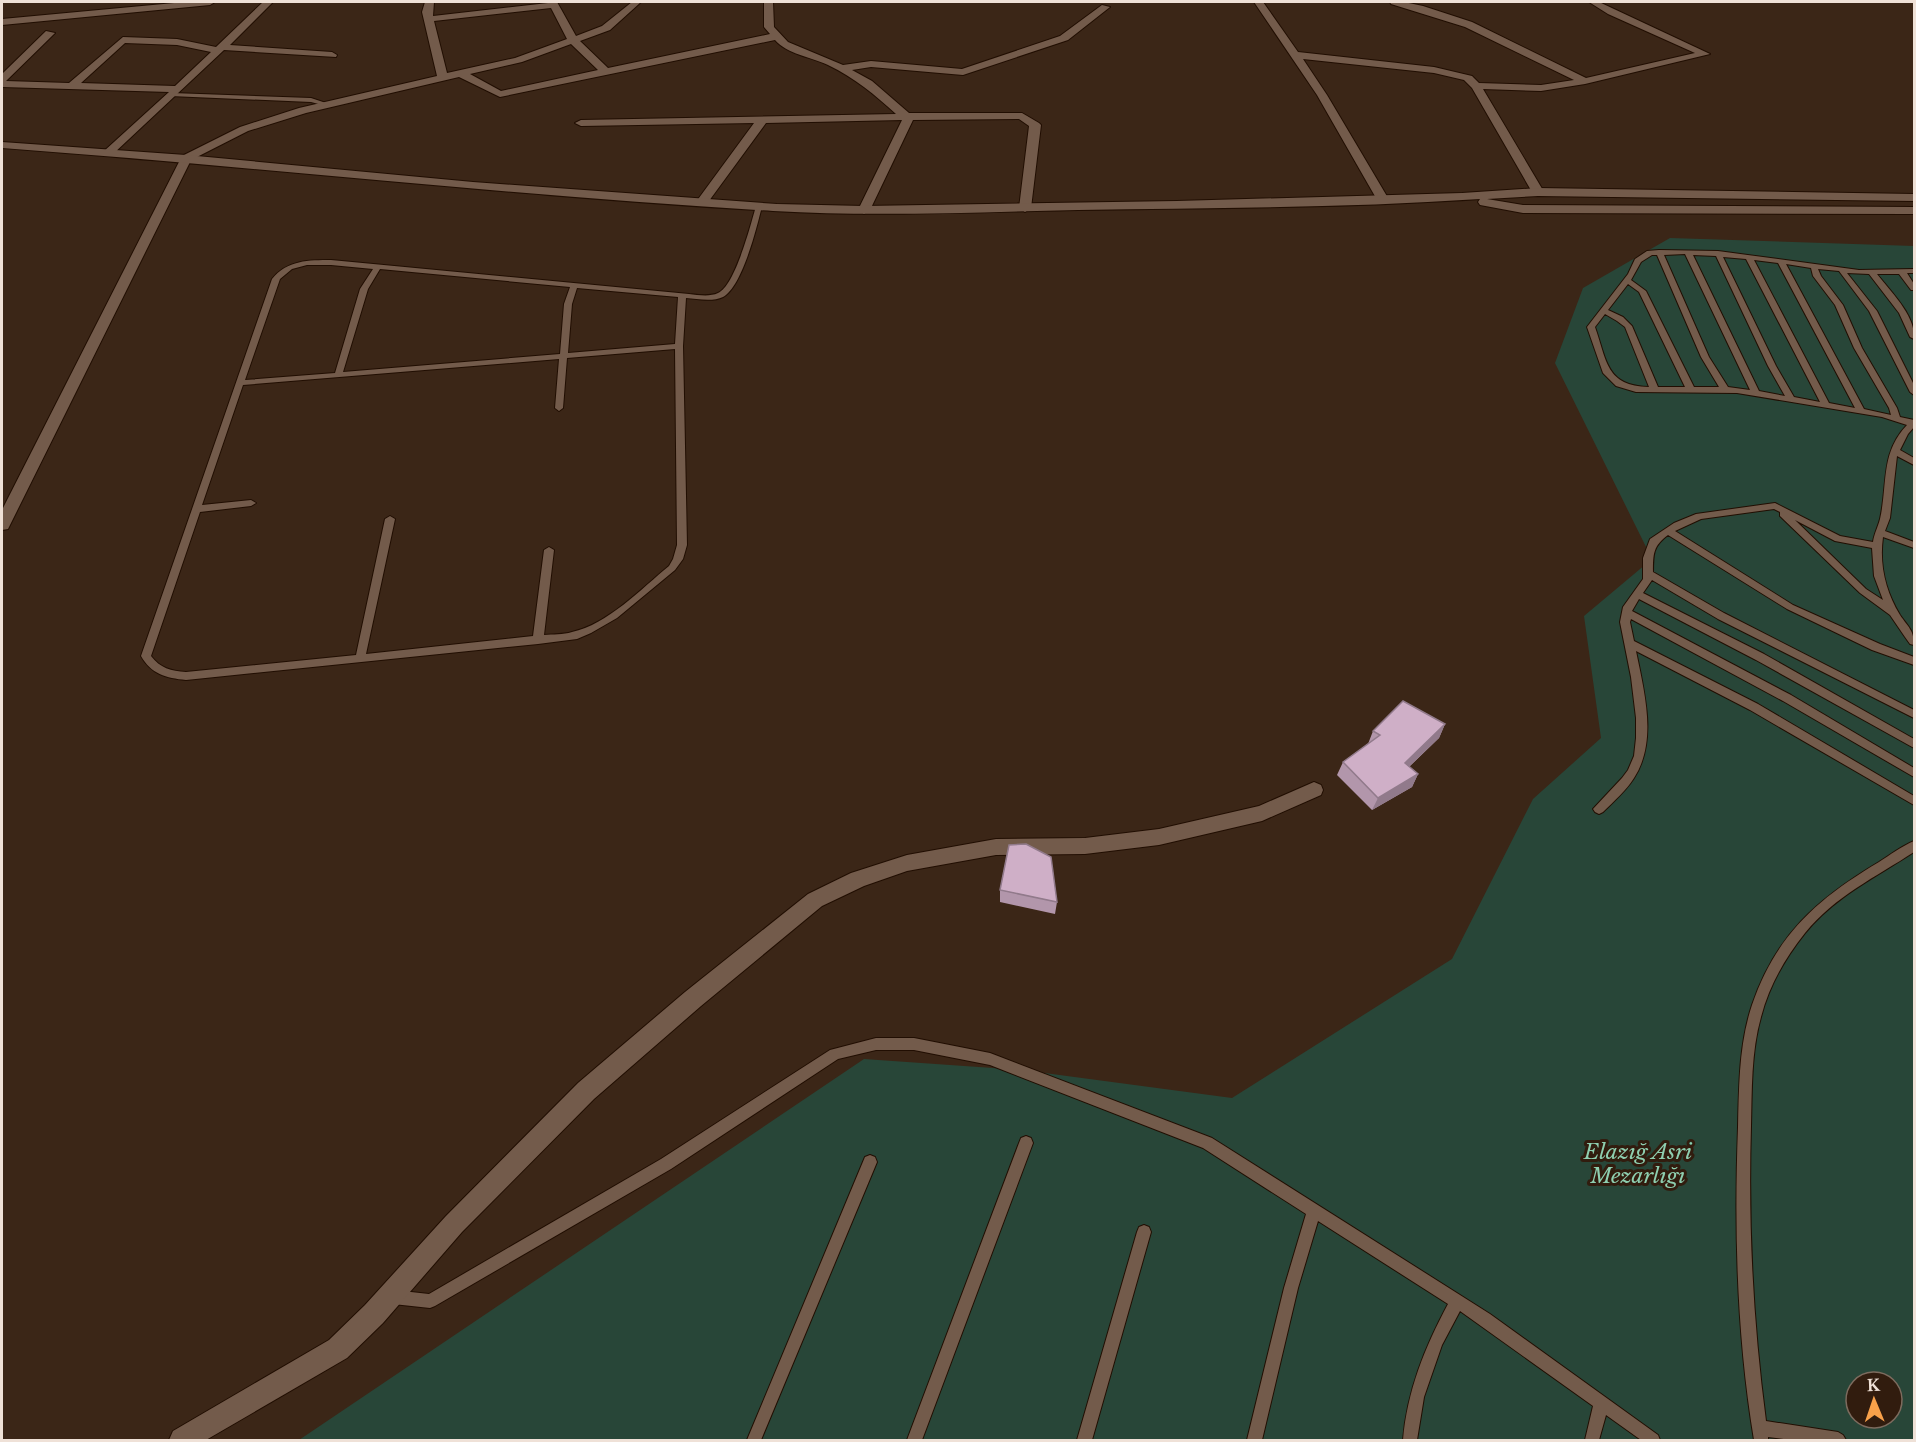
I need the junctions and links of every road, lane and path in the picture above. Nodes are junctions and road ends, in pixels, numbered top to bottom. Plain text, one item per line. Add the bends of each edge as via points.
1 (210, 2) edge
2 (268, 2) edge
3 (429, 2) edge
4 (637, 2) edge
5 (768, 2) edge
6 (1259, 2) edge
7 (1394, 2) edge
8 (1593, 2) edge
9 (554, 3) edge
10 (1105, 7) dead end
11 (429, 19) junction
12 (2, 22) edge
13 (50, 33) dead end
14 (777, 36) junction
15 (573, 40) junction
16 (220, 49) junction
17 (1295, 55) junction
18 (332, 56) dead end
19 (841, 68) junction
20 (606, 72) junction
21 (459, 73) junction
22 (443, 77) junction
23 (1585, 81) junction
24 (2, 82) edge
25 (73, 85) junction
26 (1476, 86) junction
27 (175, 92) junction
28 (326, 104) junction
29 (908, 118) junction
30 (762, 120) junction
31 (581, 123) dead end
32 (2, 146) edge
33 (109, 152) junction
34 (186, 158) junction
35 (1538, 192) junction
36 (1462, 197) junction
37 (1382, 198) junction
38 (1914, 198) edge
39 (702, 202) junction
40 (759, 206) junction
41 (1025, 207) junction
42 (864, 210) junction
43 (1914, 211) edge
44 (1659, 252) junction
45 (1688, 252) junction
46 (1718, 253) junction
47 (1749, 256) junction
48 (1780, 261) junction
49 (1814, 267) junction
50 (377, 268) junction
51 (1842, 271) junction
52 (1901, 271) junction
53 (1914, 271) edge
54 (1872, 273) junction
55 (1627, 280) junction
56 (574, 285) junction
57 (1914, 288) edge
58 (682, 295) junction
59 (1604, 311) junction
60 (1914, 337) edge
61 (679, 346) junction
62 (563, 356) junction
63 (338, 375) junction
64 (240, 383) junction
65 (1655, 390) junction
66 (1690, 390) junction
67 (1725, 390) junction
68 (1914, 392) edge
69 (1756, 393) junction
70 (1791, 399) junction
71 (1826, 405) junction
72 (559, 408) dead end
73 (1861, 411) junction
74 (1896, 419) junction
75 (1914, 424) edge
76 (1894, 450) junction
77 (1914, 462) edge
78 (251, 503) dead end
79 (1775, 506) junction
80 (197, 509) junction
81 (390, 519) dead end
82 (2, 525) edge
83 (1668, 531) junction
84 (1880, 533) junction
85 (1914, 545) edge
86 (1877, 546) junction
87 (549, 550) dead end
88 (1649, 574) junction
89 (1638, 594) junction
90 (1626, 612) junction
91 (1895, 614) junction
92 (538, 640) junction
93 (1914, 641) edge
94 (1630, 644) junction
95 (360, 658) junction
96 (1914, 661) edge
97 (1914, 714) edge
98 (1914, 744) edge
99 (1914, 773) edge
100 (1314, 790) dead end
101 (1914, 801) edge
102 (1599, 809) dead end
103 (1914, 846) edge
104 (1026, 1143) dead end
105 (870, 1162) dead end
106 (1314, 1210) junction
107 (1144, 1232) dead end
108 (390, 1296) junction
109 (1457, 1300) junction
110 (1600, 1403) junction
111 (1760, 1434) edge
112 (182, 1440) edge
113 (754, 1440) edge
114 (914, 1440) edge
115 (1084, 1440) edge
116 (1254, 1440) edge
117 (1410, 1440) edge
118 (1592, 1440) edge
119 (1653, 1440) edge
120 (1838, 1440) edge

1 - 12 street
2 - 16 street
3 - 11 street
4 - 15 street via 606,28
5 - 14 street via 769,27
6 - 17 street
7 - 23 street via 1431,9 1501,36
8 - 23 street via 1705,54
9 - 11 street
9 - 15 street
10 - 19 street via 1064,38 963,72 872,64
11 - 22 street
13 - 24 street
14 - 19 street via 784,44
14 - 20 street
15 - 20 street
15 - 21 street via 518,60
16 - 18 street
16 - 25 street via 123,40
16 - 27 street
17 - 26 street via 1434,70 1468,78
17 - 37 street
19 - 29 street via 868,83
20 - 21 street via 500,94
21 - 22 street
22 - 28 street
23 - 26 street via 1541,88
24 - 25 street
25 - 27 street
26 - 35 street
27 - 28 lane
27 - 33 street
28 - 34 street via 244,129
29 - 30 street
29 - 41 street via 990,115 1022,117 1035,125
29 - 42 street
30 - 31 street
30 - 39 street
32 - 33 street
33 - 34 street
34 - 39 street via 473,186
34 - 82 street
35 - 36 street
35 - 38 street
36 - 37 street
36 - 43 street via 1524,209
37 - 41 street
39 - 40 street
40 - 42 street
40 - 58 lane via 748,243 725,293 718,298
41 - 42 street
44 - 45 lane
44 - 55 lane via 1641,258
44 - 67 lane via 1705,357
45 - 46 lane
45 - 69 lane
46 - 47 lane
46 - 70 lane
47 - 48 lane
47 - 71 lane
48 - 49 lane
48 - 73 lane
49 - 51 lane
49 - 74 lane via 1839,305
50 - 56 lane
50 - 63 lane via 364,289
50 - 64 lane via 308,263 279,275
51 - 54 lane
51 - 68 lane via 1873,311
52 - 53 lane
52 - 54 lane
52 - 57 lane
54 - 60 lane via 1899,306
55 - 59 lane
55 - 66 lane via 1642,291
56 - 58 lane
56 - 62 lane via 568,304
58 - 61 lane
59 - 65 lane via 1628,326
59 - 65 lane via 1591,327 1607,374 1627,387
61 - 62 lane
61 - 92 lane via 682,545 678,559 672,568 593,630
62 - 63 lane
62 - 72 lane
63 - 64 lane
64 - 80 lane
65 - 66 lane
66 - 67 lane
67 - 69 lane
69 - 70 lane
70 - 71 lane
71 - 73 lane
73 - 74 lane
74 - 75 lane
75 - 76 lane
76 - 77 lane
76 - 84 lane
78 - 80 lane
79 - 83 lane via 1699,516
79 - 86 lane via 1838,539
79 - 91 lane via 1863,591
80 - 95 lane via 146,656 150,664 166,674 186,676
81 - 95 lane
83 - 88 lane via 1653,541
83 - 96 lane via 1790,607
84 - 85 lane
84 - 86 lane
86 - 91 lane via 1879,575
87 - 92 lane
88 - 89 lane
88 - 97 lane via 1721,616
89 - 90 lane
89 - 98 lane
90 - 94 lane
90 - 99 lane via 1787,698
91 - 93 lane
92 - 95 lane
94 - 101 lane via 1754,707
94 - 102 lane via 1641,717 1640,753 1632,774
100 - 108 street via 1263,813 1194,831 1124,843 964,851 898,865 836,889 795,914 586,1091 454,1224
103 - 111 lane via 1868,872 1821,906 1782,954 1754,1017 1743,1158 1744,1259 1750,1360
104 - 114 lane
105 - 113 lane
106 - 108 lane via 1207,1143 1000,1063 914,1044 876,1044 835,1054 666,1164 430,1301
106 - 109 lane
106 - 116 lane
107 - 115 lane
108 - 112 street via 338,1349
109 - 110 lane
109 - 117 lane via 1436,1342 1416,1398
110 - 118 lane
110 - 119 lane
111 - 120 lane

